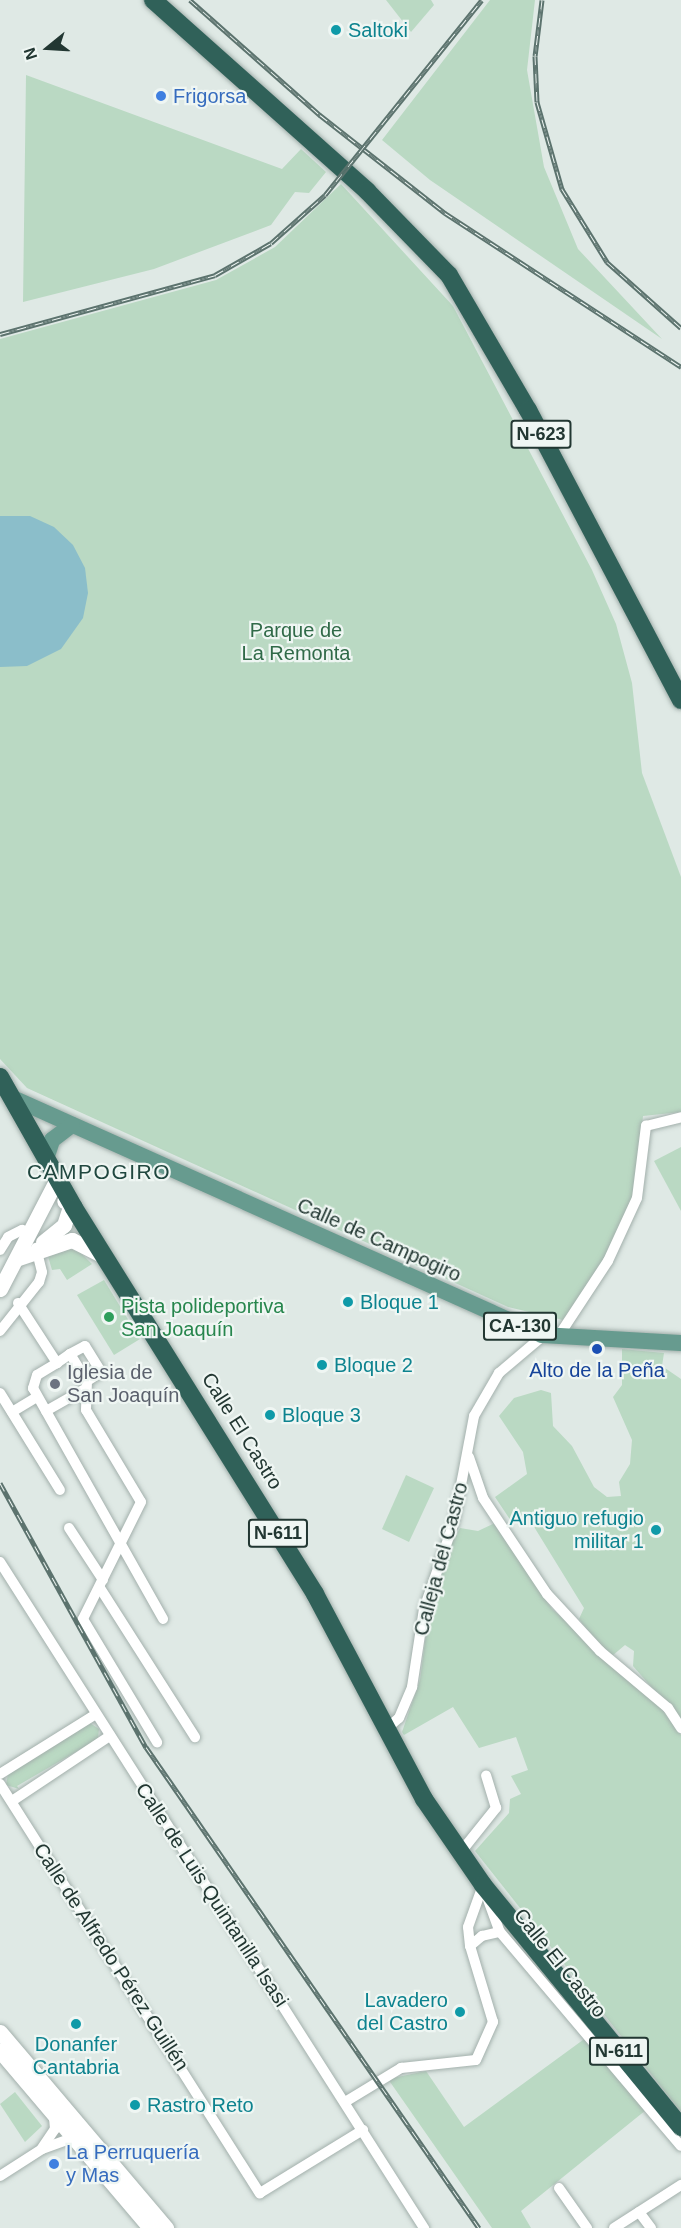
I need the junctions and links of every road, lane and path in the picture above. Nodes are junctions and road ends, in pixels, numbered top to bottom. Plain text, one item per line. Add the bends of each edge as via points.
1 (153, 0) edge
2 (166, 0) edge
3 (367, 192) junction
4 (681, 700) edge
5 (0, 1077) edge
6 (15, 1099) junction
7 (681, 1116) edge
8 (72, 1125) junction
9 (46, 1159) junction
10 (57, 1179) junction
11 (71, 1203) junction
12 (47, 1205) junction
13 (33, 1241) junction
14 (0, 1250) edge
15 (106, 1258) junction
16 (0, 1288) edge
17 (18, 1303) junction
18 (0, 1331) edge
19 (551, 1336) junction
20 (680, 1346) edge
21 (70, 1354) junction
22 (57, 1363) junction
23 (85, 1386) junction
24 (0, 1393) edge
25 (37, 1397) junction
26 (46, 1411) junction
27 (12, 1412) junction
28 (467, 1448) junction
29 (60, 1490) dead end
30 (69, 1528) dead end
31 (121, 1546) junction
32 (0, 1562) edge
33 (102, 1584) junction
34 (164, 1618) dead end
35 (96, 1714) junction
36 (681, 1728) edge
37 (385, 1730) junction
38 (110, 1736) junction
39 (195, 1737) dead end
40 (157, 1742) dead end
41 (486, 1776) dead end
42 (0, 1782) edge
43 (7, 1800) edge
44 (460, 1853) junction
45 (483, 1886) junction
46 (500, 1932) junction
47 (470, 1946) junction
48 (0, 2032) edge
49 (0, 2051) edge
50 (345, 2102) junction
51 (54, 2117) junction
52 (681, 2127) edge
53 (363, 2130) junction
54 (73, 2138) junction
55 (681, 2146) edge
56 (42, 2148) junction
57 (0, 2176) edge
58 (681, 2185) edge
59 (559, 2188) dead end
60 (639, 2212) junction
61 (150, 2228) edge
62 (166, 2228) edge
63 (424, 2228) edge
64 (587, 2228) edge
65 (614, 2228) edge
66 (651, 2228) edge

1 - 3 highway, N-623
2 - 3 highway, N-623
3 - 4 highway, N-623 via 461,292
5 - 6 highway, N-611
6 - 8 main road, Calle de Campogiro / CA-130
6 - 9 highway, Calle El Castro / N-611
7 - 19 street, Calleja del Castro via 646,1126 637,1198 608,1262
8 - 9 main road via 52,1140
8 - 19 main road, Calle de Campogiro / CA-130
9 - 10 highway, Calle El Castro / N-611
10 - 11 highway, Calle El Castro / N-611
10 - 12 main road
11 - 12 main road
11 - 13 main road via 64,1225
11 - 15 highway, Calle El Castro / N-611
12 - 13 main road
13 - 14 street via 22,1230
13 - 15 main road via 72,1240
13 - 16 main road
13 - 17 street via 42,1272
15 - 37 highway, Calle El Castro / N-611 via 315,1594
17 - 18 street
17 - 22 street
19 - 20 main road, Calle de Campogiro / CA-130
19 - 28 street, Calleja del Castro via 485,1391
21 - 22 street
21 - 23 street
21 - 23 street via 85,1346 101,1372
22 - 25 street via 32,1382
23 - 26 street
23 - 31 street via 86,1410 141,1502
24 - 27 street
25 - 26 street
25 - 27 street
26 - 31 street
27 - 29 street
28 - 36 street via 483,1498 547,1594 600,1651 668,1708
28 - 37 street, Calleja del Castro via 454,1522 424,1609 412,1687 399,1718
30 - 33 street
31 - 33 street
31 - 34 street
32 - 35 street, Calle de Luis Quintanilla Isasi
33 - 39 street
33 - 40 street via 83,1619
35 - 38 street, Calle de Luis Quintanilla Isasi
35 - 42 street
37 - 44 highway, Calle El Castro / N-611
38 - 43 street
38 - 50 street, Calle de Luis Quintanilla Isasi
41 - 44 street via 496,1808
42 - 43 street
43 - 53 street, Calle de Alfredo Pérez Guillén via 260,2193
44 - 45 highway, Calle El Castro / N-611
45 - 46 street, Calle El Castro
45 - 47 street via 468,1926
45 - 52 highway, Calle El Castro / N-611
46 - 47 street via 482,1936
46 - 55 street, Calle El Castro
47 - 50 street via 493,2022 476,2060 401,2068
48 - 62 main road
49 - 51 main road
50 - 53 street, Calle de Luis Quintanilla Isasi
51 - 54 main road
51 - 56 street via 55,2129
53 - 63 street, Calle de Luis Quintanilla Isasi
54 - 56 street
54 - 61 main road
56 - 57 street
58 - 60 street
59 - 64 street
60 - 65 street
60 - 66 street

